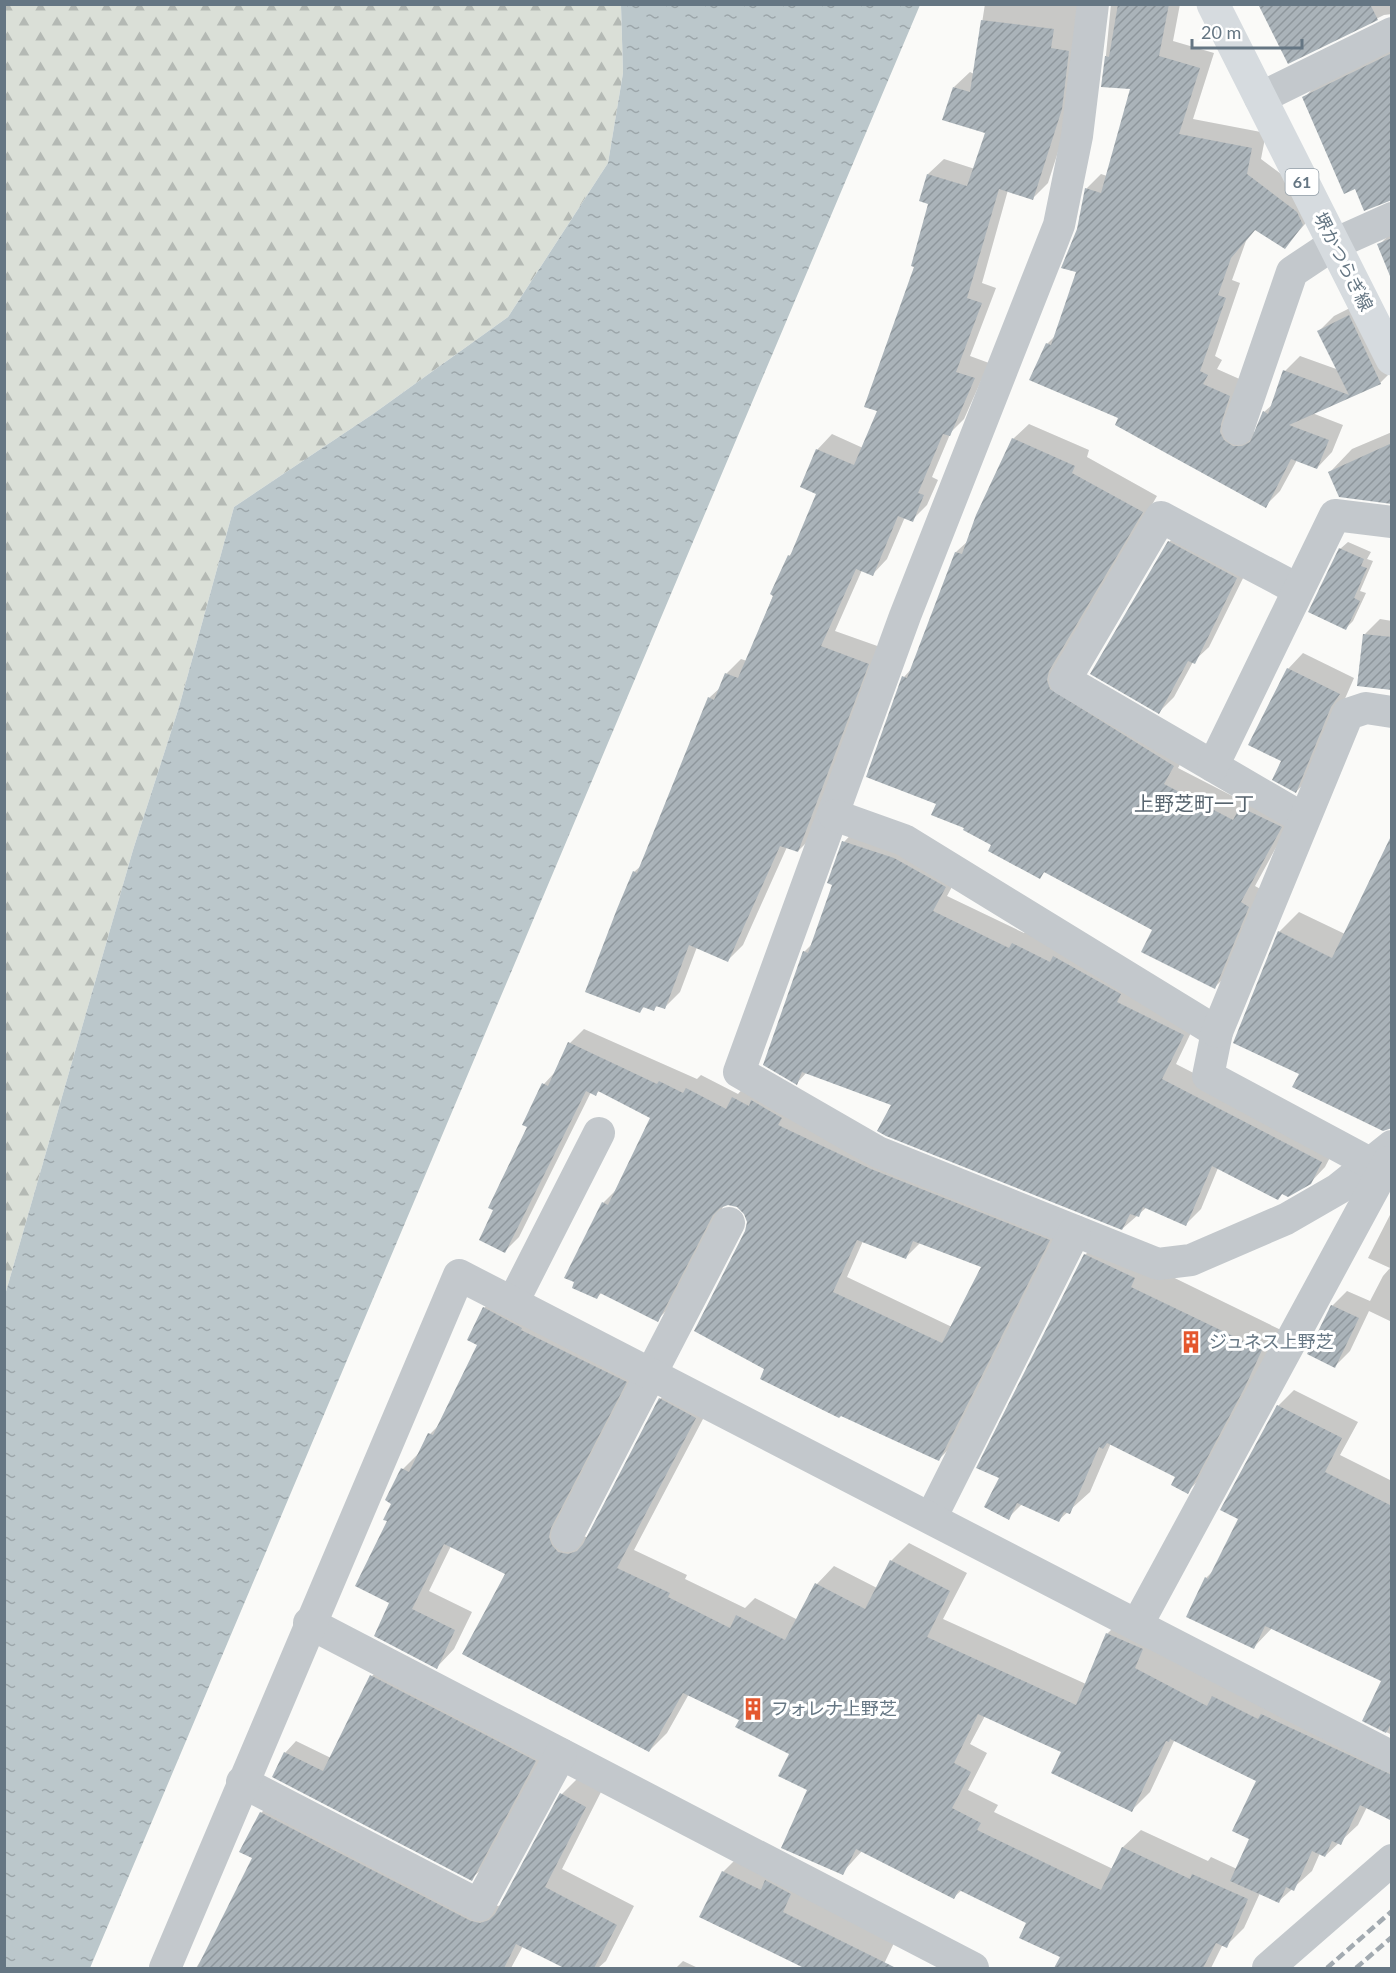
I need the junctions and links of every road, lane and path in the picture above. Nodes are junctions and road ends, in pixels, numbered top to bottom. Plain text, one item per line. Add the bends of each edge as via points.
1 (1093, 4) edge
2 (1213, 4) edge
3 (1392, 33) edge
4 (1260, 98) junction
5 (1392, 218) edge
6 (1334, 244) junction
7 (1392, 359) edge
8 (1238, 429) dead end
9 (1392, 522) edge
10 (1297, 589) junction
11 (1392, 712) edge
12 (1213, 766) junction
13 (834, 814) junction
14 (1304, 819) junction
15 (1217, 1032) junction
16 (599, 1132) dead end
17 (1384, 1158) edge
18 (729, 1223) dead end
19 (1075, 1230) junction
20 (513, 1302) junction
21 (651, 1374) junction
22 (931, 1518) junction
23 (567, 1536) dead end
24 (309, 1623) junction
25 (1137, 1625) junction
26 (561, 1754) junction
27 (1392, 1757) edge
28 (242, 1782) junction
29 (1392, 1860) edge
30 (165, 1968) edge
31 (973, 1968) edge
32 (1268, 1968) edge

1 - 13 street via 1077,136 1059,225 905,616
2 - 4 main road, 堺かつらぎ線 / 61
3 - 4 street
4 - 6 main road, 堺かつらぎ線 / 61
5 - 6 street
6 - 7 main road, 堺かつらぎ線 / 61
6 - 8 street via 1292,272
9 - 10 street via 1335,515
10 - 12 street
10 - 12 street via 1161,517 1065,680
11 - 14 street via 1366,708 1348,714
12 - 14 street
13 - 15 street via 904,840
13 - 19 street via 739,1072 878,1152
14 - 15 street
15 - 17 street via 1208,1076
16 - 20 street
17 - 19 street via 1286,1219 1191,1260 1158,1264
17 - 25 street
18 - 21 street
19 - 22 street
20 - 21 street
20 - 24 street via 459,1275
21 - 22 street
21 - 23 street
22 - 25 street
24 - 26 street
24 - 28 street
25 - 27 street
26 - 28 street via 479,1905
26 - 31 street
28 - 30 street
29 - 32 street

